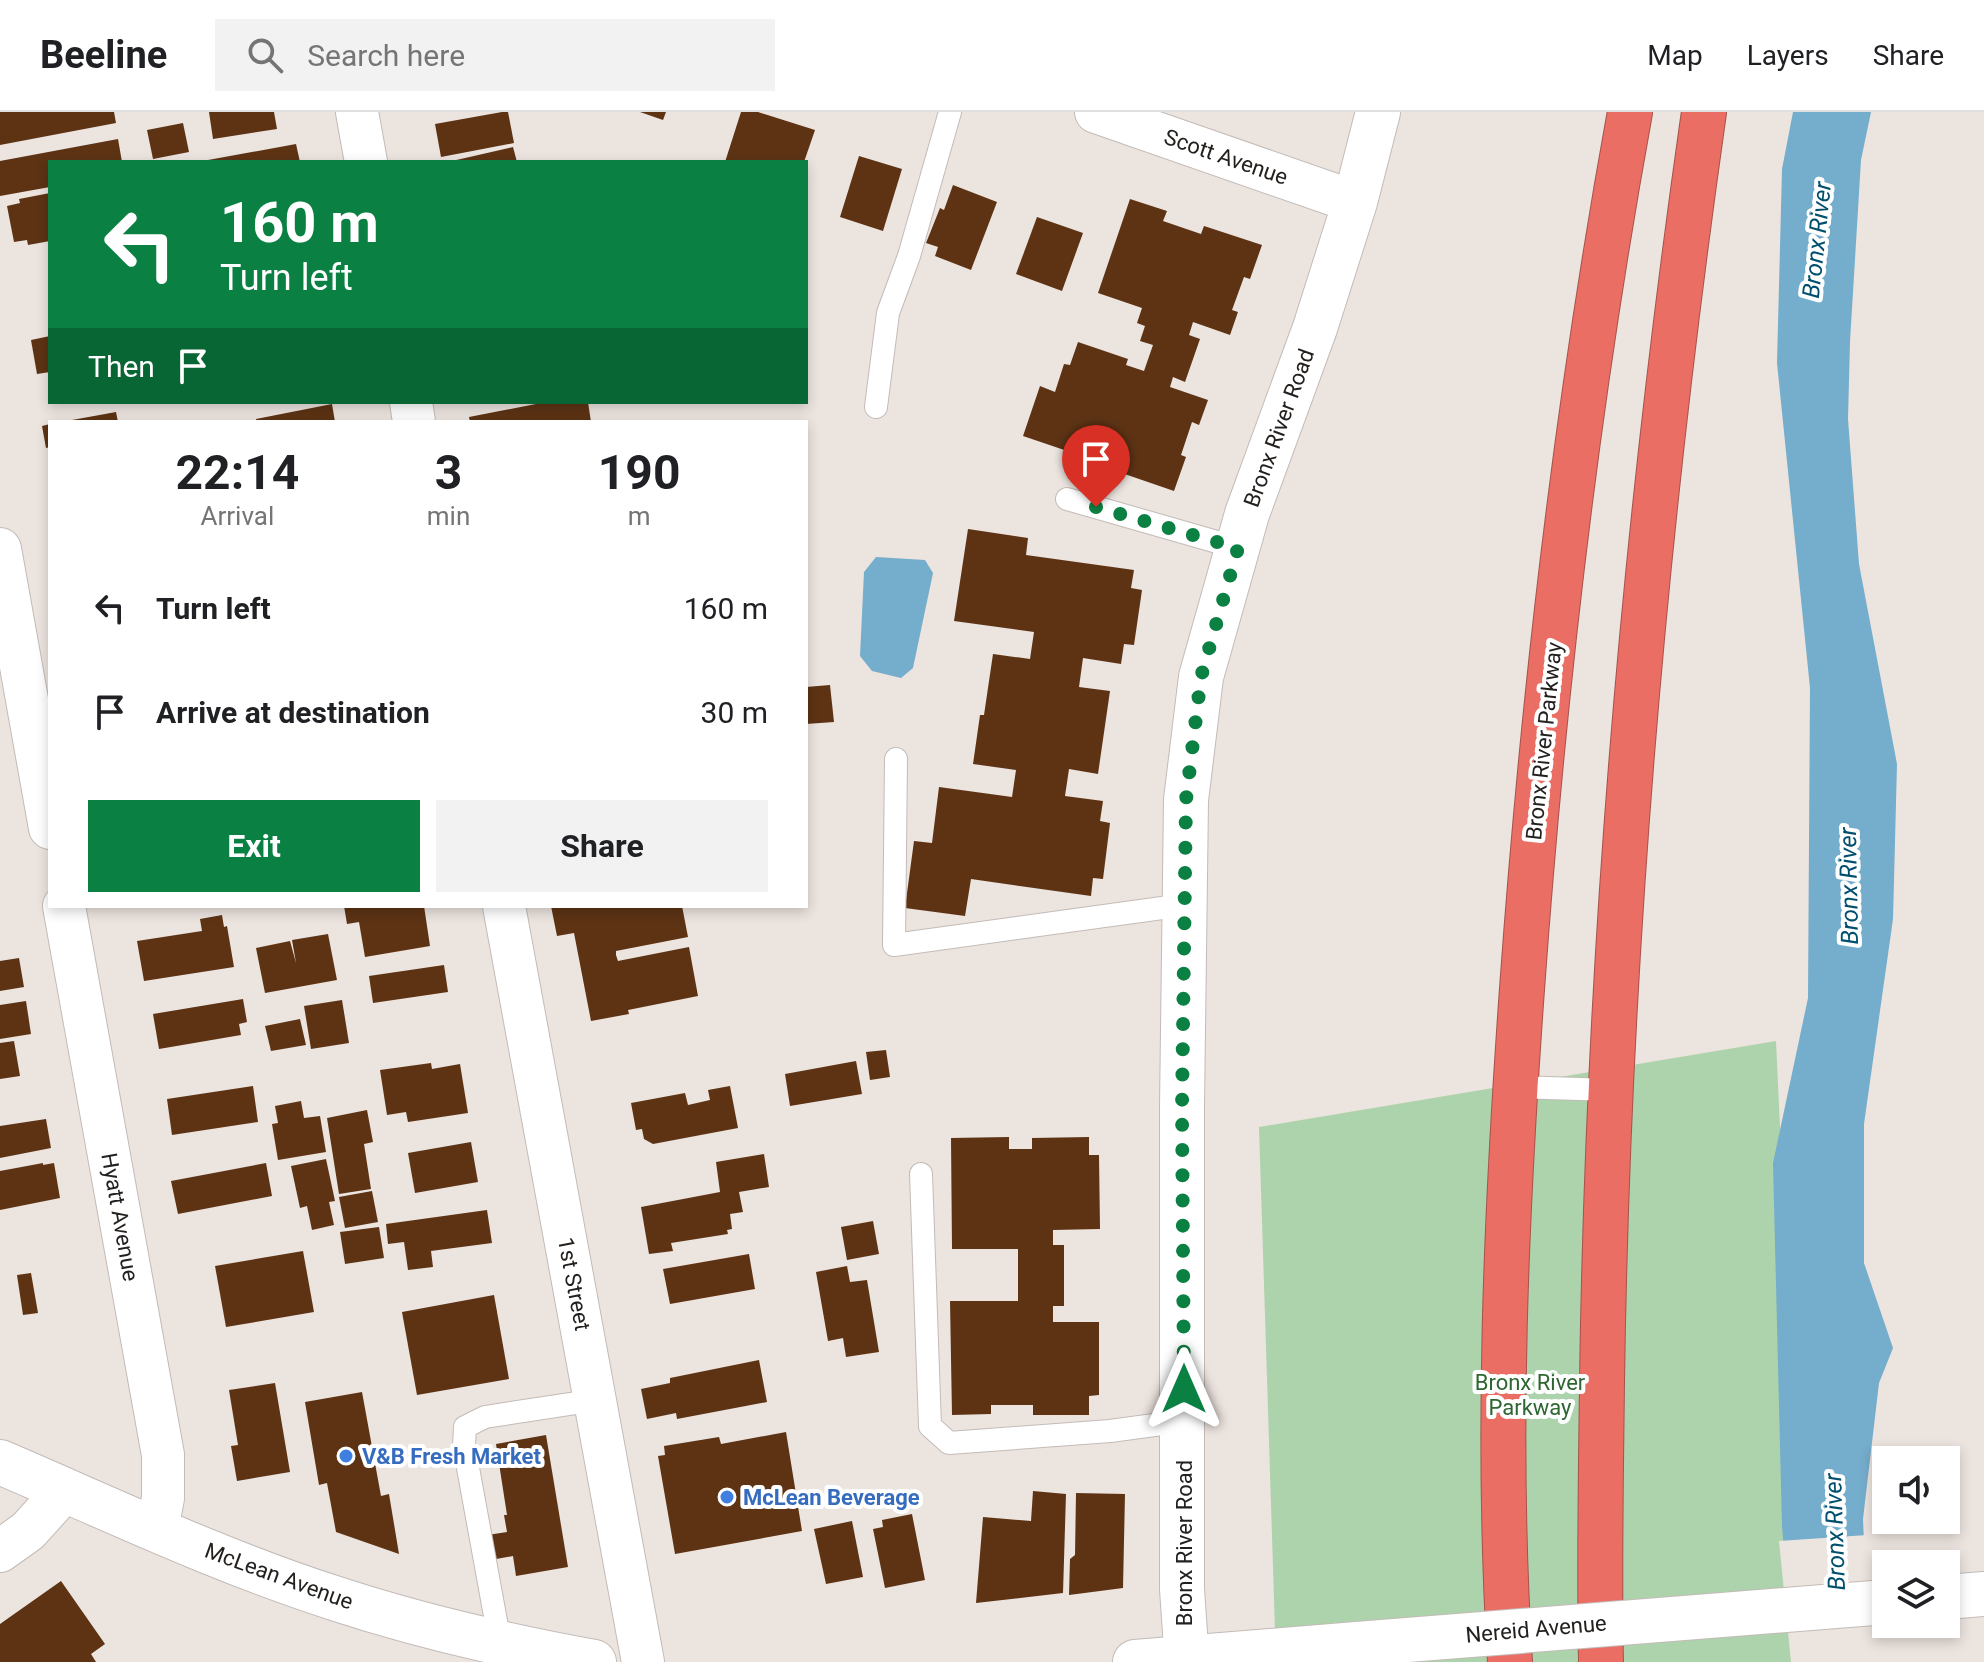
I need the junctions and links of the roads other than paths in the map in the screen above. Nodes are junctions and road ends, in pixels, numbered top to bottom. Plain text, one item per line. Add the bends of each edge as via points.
1 (357, 112) edge
2 (950, 112) edge
3 (1096, 112) edge
4 (1378, 112) edge
5 (1630, 112) edge
6 (1704, 112) edge
7 (366, 160) edge
8 (1355, 202) junction
9 (876, 407) dead end
10 (1067, 499) dead end
11 (1238, 548) junction
12 (0, 549) edge
13 (896, 759) dead end
14 (48, 817) edge
15 (1184, 905) junction
16 (64, 908) edge
17 (504, 908) edge
18 (1515, 1087) junction
19 (1611, 1090) junction
20 (921, 1174) dead end
21 (596, 1400) junction
22 (1184, 1421) junction
23 (0, 1462) edge
24 (65, 1490) junction
25 (157, 1529) junction
26 (0, 1551) edge
27 (1984, 1594) edge
28 (1960, 1596) edge
29 (1872, 1603) edge
30 (500, 1643) junction
31 (1601, 1643) edge
32 (1509, 1645) edge
33 (576, 1660) edge
34 (1186, 1660) edge
35 (643, 1662) edge
36 (1135, 1662) edge

1 - 7 street
2 - 9 lane via 888,313
3 - 8 street, Scott Avenue
4 - 8 street, Bronx River Road
5 - 18 highway, Bronx River Parkway via 1593,338 1554,635
6 - 19 highway via 1643,632
8 - 11 street, Bronx River Road
10 - 11 lane
11 - 15 street, Bronx River Road via 1201,677 1186,800
12 - 14 street
13 - 15 lane via 894,945
15 - 22 street, Bronx River Road
16 - 25 street, Hyatt Avenue via 163,1455
17 - 21 street, 1st Street
18 - 19 lane
18 - 32 highway, Bronx River Parkway via 1505,1340
19 - 31 highway via 1603,1291
20 - 22 lane via 930,1426 949,1443
21 - 30 lane via 485,1417 465,1427 464,1446
21 - 35 street, 1st Street
22 - 34 street, Bronx River Road
23 - 24 street, McLean Avenue
24 - 25 street, McLean Avenue
24 - 26 street via 28,1531
25 - 30 street, McLean Avenue via 334,1598
27 - 28 street
29 - 34 street, Nereid Avenue, bridge
30 - 33 street, McLean Avenue
34 - 36 street, Nereid Avenue

